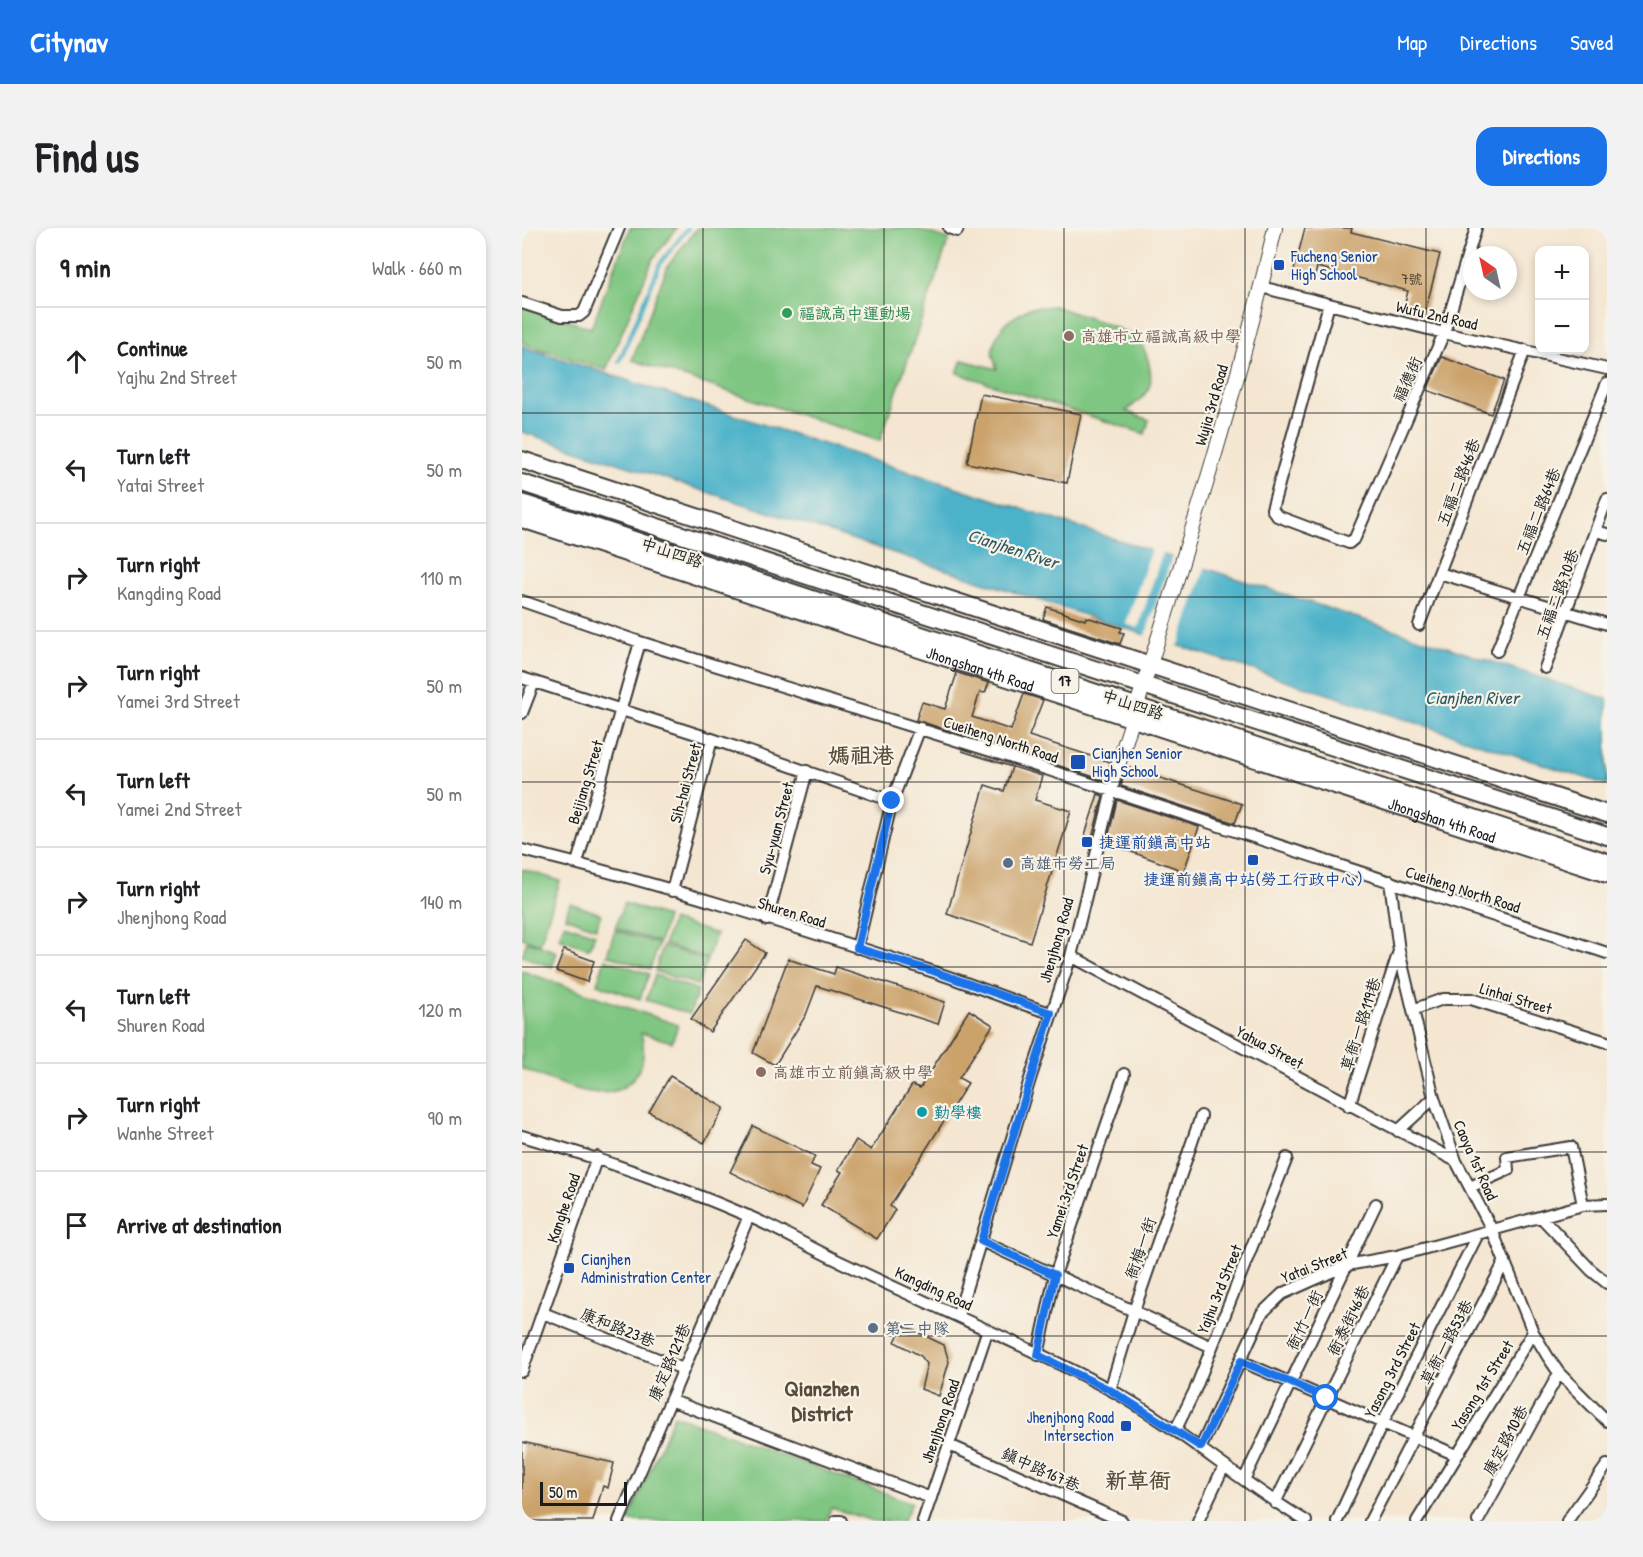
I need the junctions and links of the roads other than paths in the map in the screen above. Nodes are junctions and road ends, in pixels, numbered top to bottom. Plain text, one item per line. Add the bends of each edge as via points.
1 (619, 228) edge
2 (1275, 228) edge
3 (1476, 228) edge
4 (1261, 287) junction
5 (522, 303) edge
6 (1329, 304) junction
7 (1444, 333) junction
8 (1525, 350) junction
9 (1607, 369) edge
10 (1607, 383) edge
11 (522, 460) edge
12 (522, 483) edge
13 (1607, 499) edge
14 (522, 503) edge
15 (522, 519) edge
16 (1596, 531) junction
17 (1607, 534) edge
18 (1439, 573) junction
19 (1519, 597) junction
20 (522, 602) edge
21 (1567, 612) junction
22 (1607, 624) edge
23 (1419, 625) dead end
24 (1157, 641) joint
25 (640, 642) junction
26 (1497, 651) dead end
27 (1150, 663) junction
28 (1545, 668) dead end
29 (522, 678) edge
30 (534, 682) junction
31 (1144, 684) junction
32 (622, 709) junction
33 (1135, 712) junction
34 (522, 713) edge
35 (920, 728) junction
36 (712, 739) junction
37 (1119, 762) joint
38 (807, 771) junction
39 (1112, 790) junction
40 (892, 801) junction
41 (1607, 814) edge
42 (1607, 836) edge
43 (522, 850) edge
44 (1607, 862) edge
45 (577, 863) junction
46 (1607, 874) edge
47 (1390, 880) junction
48 (672, 891) junction
49 (766, 920) junction
50 (857, 948) junction
51 (1400, 951) junction
52 (1607, 953) edge
53 (1071, 956) junction
54 (1415, 1009) junction
55 (1051, 1013) junction
56 (1607, 1042) edge
57 (1124, 1074) dead end
58 (1434, 1098) junction
59 (1349, 1106) junction
60 (1201, 1116) dead end
61 (1398, 1131) junction
62 (522, 1136) edge
63 (597, 1157) junction
64 (1287, 1158) dead end
65 (1456, 1161) junction
66 (1470, 1187) junction
67 (1376, 1204) dead end
68 (1607, 1204) edge
69 (1583, 1205) junction
70 (749, 1216) junction
71 (1540, 1217) junction
72 (1492, 1230) junction
73 (1478, 1234) junction
74 (981, 1241) junction
75 (1397, 1256) junction
76 (1505, 1261) junction
77 (1347, 1265) junction
78 (1055, 1275) junction
79 (1607, 1283) edge
80 (1134, 1311) junction
81 (543, 1313) junction
82 (958, 1315) junction
83 (987, 1332) junction
84 (1533, 1332) junction
85 (1212, 1347) junction
86 (1038, 1355) junction
87 (1241, 1361) junction
88 (683, 1369) junction
89 (522, 1371) edge
90 (1558, 1373) junction
91 (1291, 1383) junction
92 (1110, 1390) junction
93 (1326, 1398) junction
94 (670, 1400) junction
95 (1607, 1421) edge
96 (1383, 1422) junction
97 (1176, 1430) junction
98 (1413, 1436) junction
99 (949, 1445) junction
100 (1201, 1447) junction
101 (1456, 1455) junction
102 (1607, 1465) edge
103 (1224, 1466) junction
104 (1244, 1480) junction
105 (931, 1498) junction
106 (1275, 1503) junction
107 (619, 1521) edge
108 (923, 1521) edge
109 (1122, 1521) edge
110 (1198, 1521) edge
111 (1306, 1521) edge
112 (1337, 1521) edge
113 (1370, 1521) edge
114 (1417, 1521) edge
115 (1478, 1521) edge
116 (1567, 1521) edge

1 - 5 street via 579,316 562,316
2 - 4 main road, Wujia 3rd Road
3 - 7 street, 福德街
4 - 6 street, Wufu 2nd Road
4 - 24 main road, Wujia 3rd Road
6 - 7 street, Wufu 2nd Road
6 - 7 street, 福德街 via 1272,509 1277,516 1345,543 1355,538
7 - 8 street, Wufu 2nd Road
8 - 9 street, Wufu 2nd Road
8 - 18 street, 五福二路46巷
10 - 19 street, 五福二路64巷
11 - 27 main road
12 - 31 main road, 中山四路 / 17
13 - 16 street, 五福二路70巷
14 - 33 main road, 中山四路 / 17
15 - 33 main road, Jhongshan 4th Road / 17
16 - 17 street
16 - 21 street, 五福二路70巷
18 - 19 street
18 - 23 street, 五福二路46巷
19 - 21 street
19 - 26 street, 五福二路64巷
20 - 25 street, Cueiheng North Road
21 - 22 street
21 - 28 street, 五福二路70巷
24 - 27 main road, Jhenjhong Road
25 - 32 street, Beijiang Street
25 - 35 street, Cueiheng North Road
27 - 31 main road, Jhenjhong Road
27 - 41 main road
29 - 30 street
30 - 32 street
30 - 34 street
31 - 33 main road, Jhenjhong Road
31 - 42 main road, 中山四路 / 17
32 - 36 street, Sih-hai Street
32 - 45 street, Beijiang Street
33 - 37 main road, Jhenjhong Road
33 - 44 main road, 中山四路 / 17
33 - 46 main road, Jhongshan 4th Road / 17
35 - 39 street, Cueiheng North Road
35 - 40 street
36 - 38 street, Syu-yuan Street
36 - 48 street, Sih-hai Street
37 - 39 street, Jhenjhong Road
38 - 40 street
38 - 49 street, Syu-yuan Street
39 - 47 street, Cueiheng North Road
39 - 53 street, Jhenjhong Road
40 - 50 street
43 - 45 street, Shuren Road
45 - 48 street, Shuren Road
47 - 51 street, Caoya 1st Road
47 - 52 street, Cueiheng North Road
48 - 49 street, Shuren Road
49 - 50 street, Shuren Road
50 - 55 street, Shuren Road
51 - 54 street, Caoya 1st Road
51 - 59 street, 草衙一路119巷
53 - 55 street, Jhenjhong Road
53 - 59 street, Yahua Street
54 - 56 street, Linhai Street via 1443,999 1471,999
54 - 58 street, Caoya 1st Road
55 - 74 street, Jhenjhong Road
57 - 78 street, Yamei 3rd Street
58 - 61 street
58 - 65 street, Caoya 1st Road
59 - 61 street, Yahua Street
60 - 80 street, 衙梅一街
61 - 65 street, Yahua Street
62 - 63 street, Kangding Road
63 - 70 street, Kangding Road
63 - 81 street, Kanghe Road
64 - 85 street, Yajhu 3rd Street
65 - 66 street, Caoya 1st Road
66 - 69 street via 1508,1170 1507,1157 1571,1147
66 - 72 street, Caoya 1st Road
67 - 77 street, 衙竹一街
68 - 69 street, Yatai Street
69 - 71 street, Yatai Street
70 - 82 street, Kangding Road
70 - 88 street, 康定路121巷
71 - 72 street, Yatai Street
71 - 79 street
72 - 73 street, Yatai Street
72 - 76 street, Caoya 1st Road
73 - 75 street, Yatai Street
73 - 96 street, Yasong 3rd Street
74 - 78 street
74 - 82 street, Jhenjhong Road
75 - 77 street, Yatai Street
75 - 93 street, 衙泰街46巷
76 - 84 street, Caoya 1st Road
76 - 98 street, 草衙一路53巷
77 - 87 street, Yatai Street via 1282,1294 1262,1313
77 - 91 street, 衙竹一街
78 - 80 street
78 - 86 street, Yamei 3rd Street
80 - 85 street
80 - 92 street, 衙梅一街
81 - 88 street, 康和路23巷
81 - 89 street, Kanghe Road
82 - 83 street, Kangding Road
83 - 86 street, Kangding Road
83 - 99 street, Jhenjhong Road
84 - 90 street, Caoya 1st Road
84 - 101 street, Yasong 1st Street
85 - 97 street, Yajhu 3rd Street
86 - 92 street, Kangding Road
87 - 91 street
87 - 100 street, Yatai Street
88 - 94 street, 康定路121巷
90 - 95 street, Caoya 1st Road
90 - 115 street, 康定路10巷
91 - 93 street
91 - 104 street, 衙竹一街
92 - 97 street, Kangding Road
93 - 96 street
93 - 106 street, 衙泰街46巷
94 - 105 street
94 - 107 street, 康定路121巷
96 - 98 street
96 - 112 street, Yasong 3rd Street
97 - 100 street, Kangding Road
98 - 101 street
98 - 113 street, 草衙一路53巷
99 - 105 street, Jhenjhong Road
99 - 109 street, 鎮中路167巷
100 - 103 street, Kangding Road
101 - 114 street, Yasong 1st Street
102 - 116 street
103 - 104 street, Kangding Road
103 - 110 street
104 - 106 street, Kangding Road
105 - 108 street, Jhenjhong Road
106 - 111 street, Kangding Road

